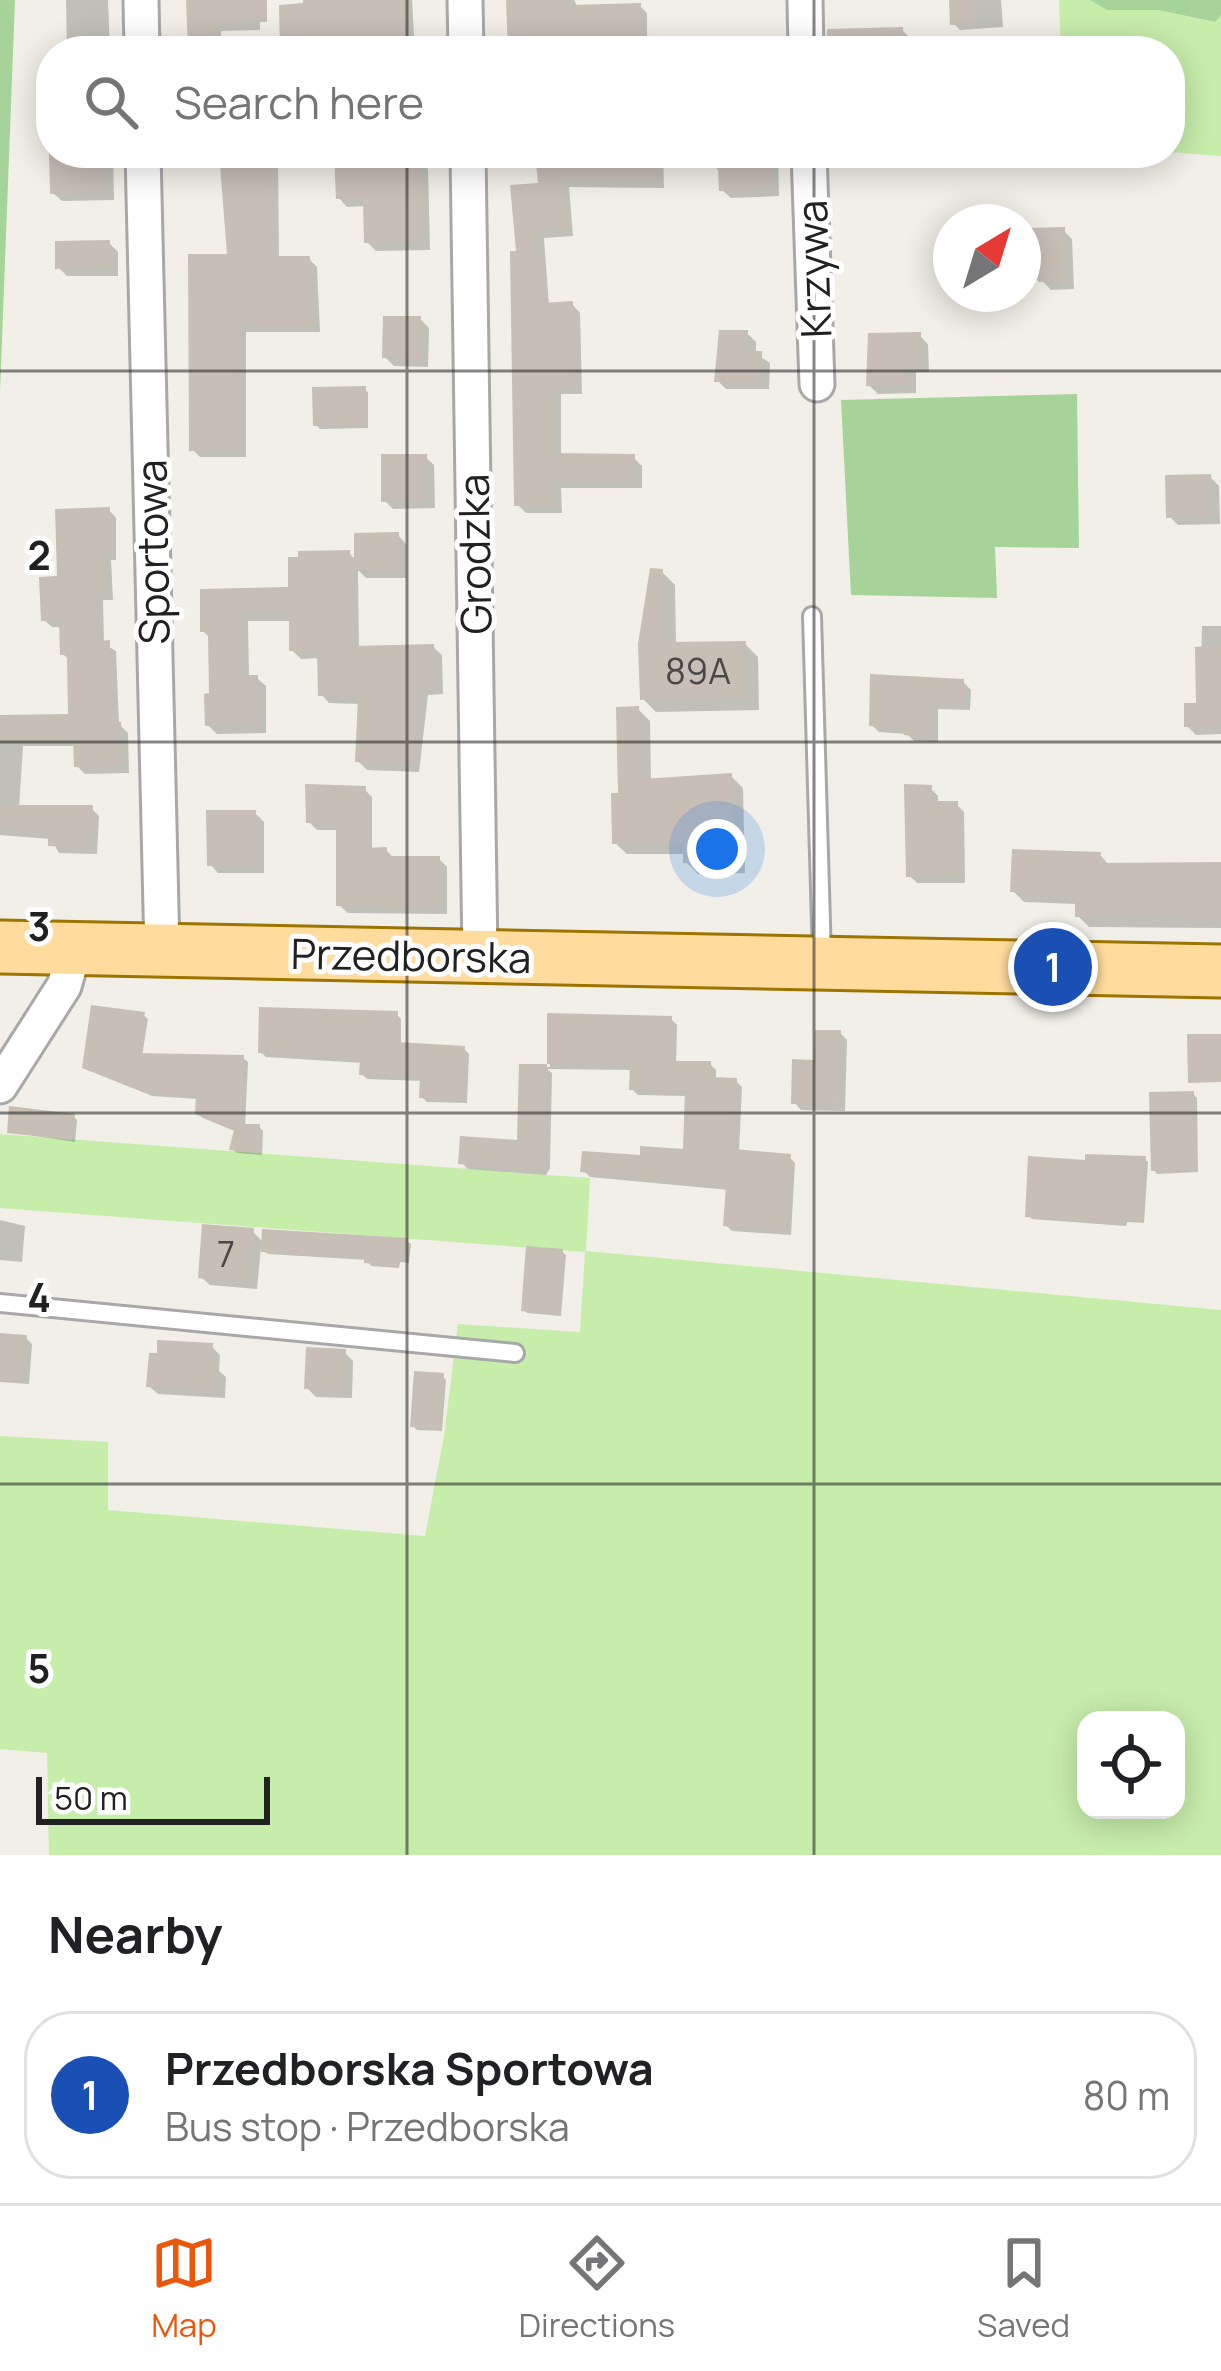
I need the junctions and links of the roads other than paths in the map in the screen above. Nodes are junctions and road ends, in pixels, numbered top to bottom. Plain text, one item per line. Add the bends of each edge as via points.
1 (141, 0) edge
2 (465, 0) edge
3 (805, 0) edge
4 (142, 36) edge
5 (466, 36) edge
6 (806, 36) edge
7 (142, 168) edge
8 (468, 168) edge
9 (810, 168) edge
10 (817, 384) dead end
11 (812, 616) dead end
12 (0, 947) edge
13 (75, 948) junction
14 (162, 951) junction
15 (480, 956) junction
16 (822, 964) junction
17 (1221, 971) edge
18 (0, 1086) edge
19 (0, 1303) edge
20 (515, 1353) dead end

1 - 4 street
2 - 5 street
3 - 6 street
7 - 14 street, Sportowa
8 - 15 street, Grodzka
9 - 10 street, Krzywa
11 - 16 lane
12 - 13 main road, Przedborska
13 - 14 main road, Przedborska
13 - 18 street via 64,986
14 - 15 main road, Przedborska
15 - 16 main road, Przedborska
16 - 17 main road, Przedborska
19 - 20 lane

